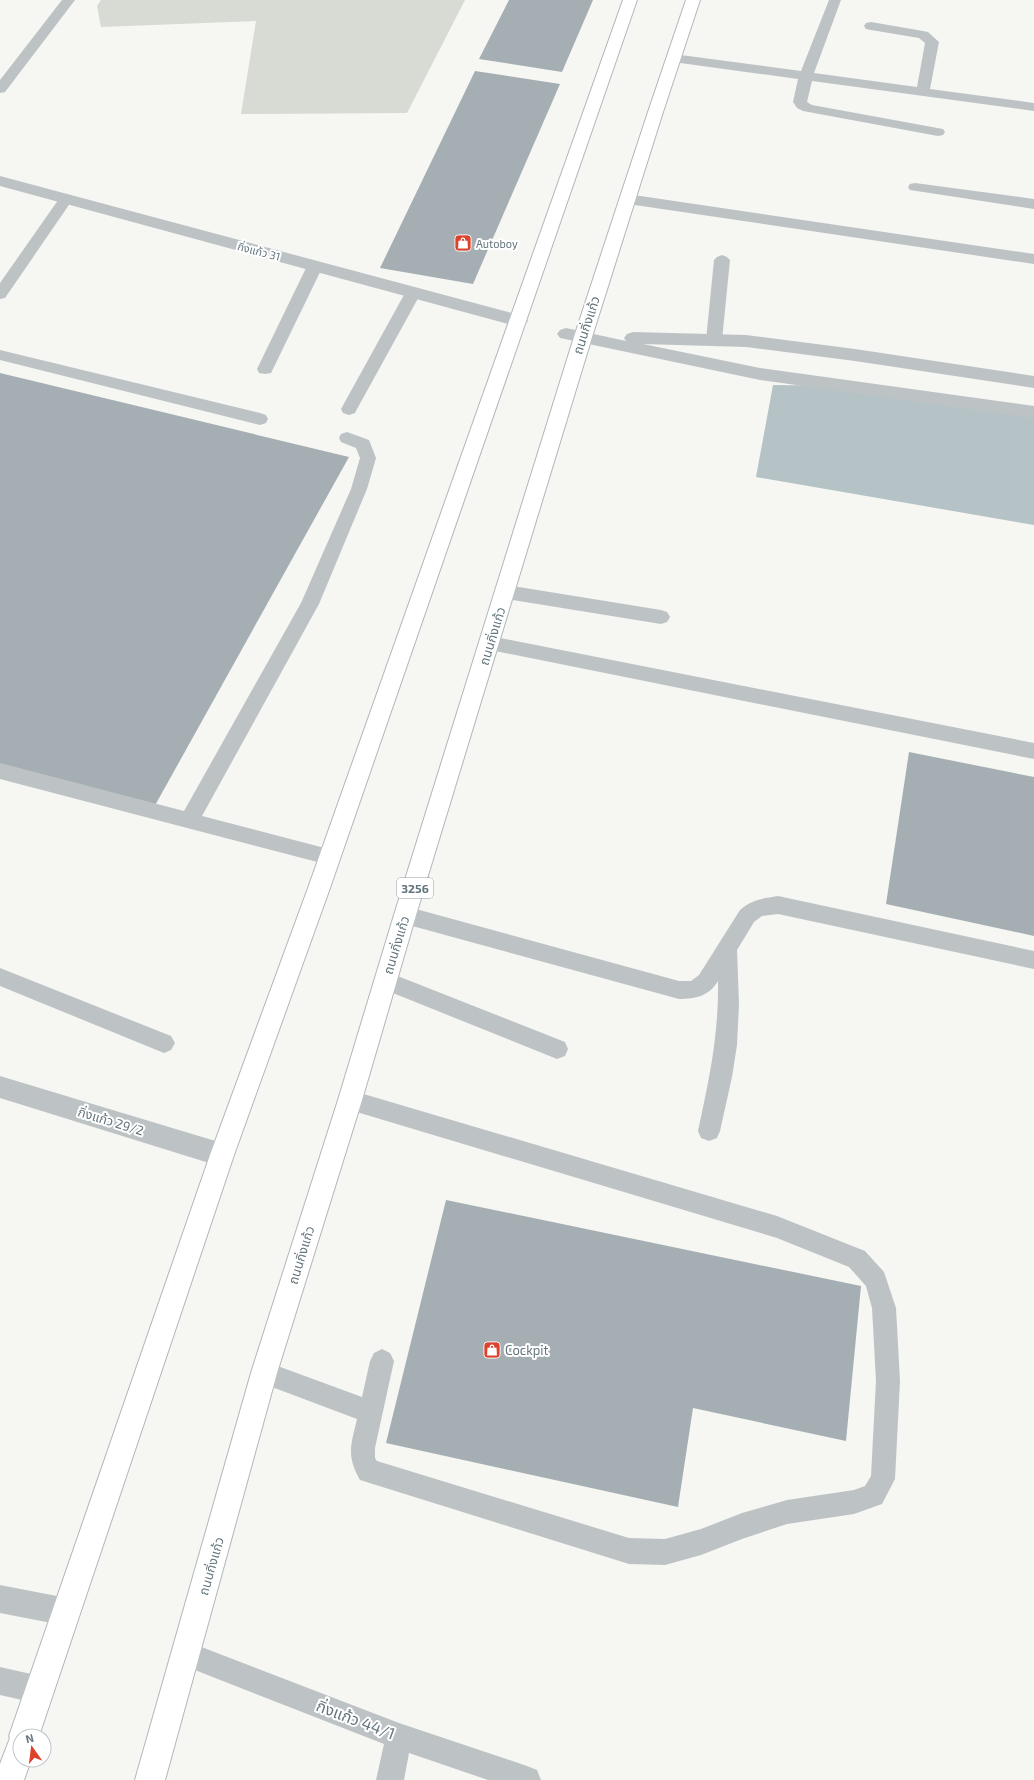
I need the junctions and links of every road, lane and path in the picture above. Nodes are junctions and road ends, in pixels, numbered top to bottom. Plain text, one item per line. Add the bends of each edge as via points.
1 (69, 0) edge
2 (630, 0) edge
3 (693, 0) edge
4 (835, 0) edge
5 (871, 26) dead end
6 (673, 58) junction
7 (806, 76) junction
8 (0, 89) edge
9 (923, 92) junction
10 (1034, 107) edge
11 (938, 132) dead end
12 (0, 181) edge
13 (915, 186) dead end
14 (66, 199) junction
15 (627, 199) junction
16 (1034, 204) edge
17 (1034, 259) edge
18 (722, 260) dead end
19 (315, 266) junction
20 (413, 293) junction
21 (0, 294) edge
22 (519, 321) junction
23 (574, 336) junction
24 (714, 340) junction
25 (0, 355) edge
26 (265, 369) dead end
27 (1034, 382) edge
28 (349, 409) dead end
29 (1034, 412) edge
30 (260, 419) dead end
31 (347, 438) dead end
32 (506, 592) junction
33 (660, 618) dead end
34 (490, 643) junction
35 (1034, 751) edge
36 (0, 771) edge
37 (189, 821) junction
38 (329, 858) junction
39 (405, 915) junction
40 (727, 949) junction
41 (1034, 960) edge
42 (0, 977) edge
43 (385, 980) junction
44 (164, 1043) dead end
45 (557, 1049) dead end
46 (0, 1087) edge
47 (350, 1100) junction
48 (710, 1131) dead end
49 (222, 1155) junction
50 (382, 1361) dead end
51 (264, 1373) junction
52 (370, 1412) junction
53 (0, 1599) edge
54 (67, 1612) junction
55 (186, 1654) junction
56 (0, 1681) edge
57 (40, 1690) junction
58 (27, 1728) edge
59 (399, 1736) junction
60 (13, 1768) edge
61 (9, 1780) edge
62 (150, 1780) edge
63 (390, 1780) edge
64 (527, 1780) edge

1 - 8 lane
2 - 22 main road
3 - 6 main road, ถนนกิ่งแก้ว / 3256
4 - 7 lane
5 - 9 lane via 923,35 932,42
6 - 7 lane
6 - 15 main road, ถนนกิ่งแก้ว / 3256
7 - 9 lane
7 - 11 lane via 800,102 808,108
9 - 10 lane
12 - 14 street, กิ่งแก้ว 31
13 - 16 lane
14 - 19 street, กิ่งแก้ว 31
14 - 21 lane
15 - 17 street
15 - 23 main road, ถนนกิ่งแก้ว / 3256
18 - 24 lane
19 - 20 street, กิ่งแก้ว 31
19 - 26 lane
20 - 22 street, กิ่งแก้ว 31
20 - 28 lane
22 - 38 main road
23 - 24 street
23 - 29 street via 760,374
23 - 32 main road, ถนนกิ่งแก้ว / 3256
24 - 27 street via 746,341 855,355
25 - 30 lane
31 - 37 lane via 363,444 368,458 359,490 310,604
32 - 33 lane
32 - 34 main road, ถนนกิ่งแก้ว / 3256
34 - 35 lane
34 - 39 main road, ถนนกิ่งแก้ว / 3256
36 - 37 lane
37 - 38 lane
38 - 49 main road
39 - 40 lane via 679,990 694,990 706,982
39 - 43 main road, ถนนกิ่งแก้ว / 3256
40 - 41 lane via 747,916 757,908 778,905
40 - 48 lane via 729,996 724,1059
42 - 44 lane
43 - 45 lane
43 - 47 main road, ถนนกิ่งแก้ว / 3256
46 - 49 street, กิ่งแก้ว 29/2
47 - 51 main road, ถนนกิ่งแก้ว / 3256
47 - 52 lane via 777,1227 857,1259 876,1280 884,1308 888,1381 883,1479 873,1495 854,1502 787,1512 665,1552 629,1551 368,1471 363,1461 362,1448
49 - 54 main road
50 - 52 lane
51 - 52 lane
51 - 55 main road, ถนนกิ่งแก้ว / 3256
53 - 54 street
54 - 57 main road
55 - 59 lane, กิ่งแก้ว 44/1
55 - 62 main road, ถนนกิ่งแก้ว / 3256
56 - 57 street
57 - 58 main road
59 - 63 lane
59 - 64 lane, กิ่งแก้ว 44/1
60 - 61 main road

